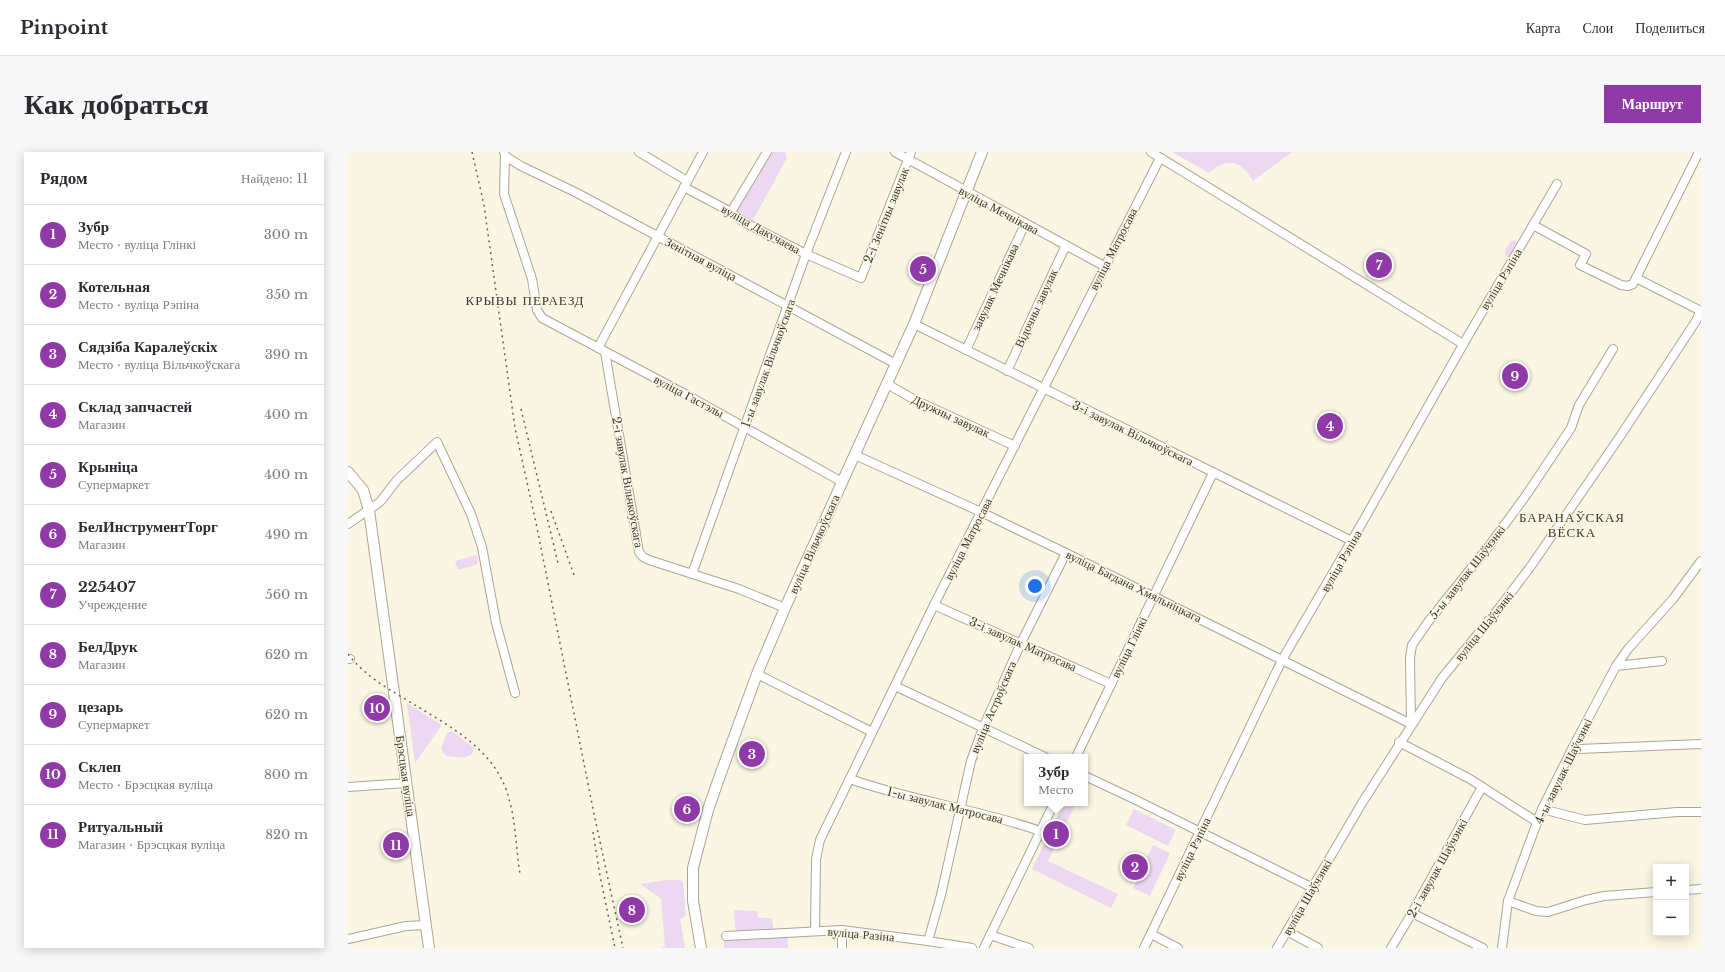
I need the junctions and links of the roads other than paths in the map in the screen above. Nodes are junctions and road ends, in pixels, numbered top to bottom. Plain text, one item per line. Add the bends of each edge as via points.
1 (638, 152) edge
2 (704, 152) edge
3 (767, 152) edge
4 (846, 152) edge
5 (895, 152) edge
6 (982, 152) edge
7 (1151, 152) edge
8 (1699, 152) edge
9 (505, 154) edge
10 (910, 156) edge
11 (1160, 158) junction
12 (686, 184) junction
13 (1557, 184) dead end
14 (966, 192) junction
15 (731, 212) junction
16 (1025, 224) junction
17 (1533, 225) junction
18 (658, 237) junction
19 (1066, 245) junction
20 (806, 254) junction
21 (1104, 266) junction
22 (861, 278) joint
23 (1636, 278) junction
24 (788, 305) junction
25 (1701, 311) edge
26 (914, 324) junction
27 (1463, 344) junction
28 (1613, 349) dead end
29 (602, 350) junction
30 (966, 350) junction
31 (896, 364) junction
32 (1007, 371) junction
33 (887, 384) junction
34 (1044, 389) junction
35 (745, 427) junction
36 (1015, 446) junction
37 (855, 455) junction
38 (348, 472) edge
39 (1214, 473) junction
40 (842, 482) junction
41 (369, 510) junction
42 (981, 512) junction
43 (348, 524) edge
44 (1352, 541) junction
45 (1066, 553) junction
46 (1701, 561) edge
47 (692, 574) junction
48 (1153, 597) junction
49 (934, 605) junction
50 (785, 608) junction
51 (1021, 643) junction
52 (1282, 660) junction
53 (1662, 661) dead end
54 (1616, 666) junction
55 (758, 674) junction
56 (1111, 684) junction
57 (895, 686) junction
58 (515, 693) dead end
59 (1411, 724) junction
60 (983, 728) junction
61 (872, 732) junction
62 (1399, 742) junction
63 (1701, 744) edge
64 (1573, 747) junction
65 (1039, 754) edge
66 (1077, 754) edge
67 (1088, 777) edge
68 (850, 779) junction
69 (407, 783) junction
70 (348, 787) edge
71 (1482, 787) junction
72 (1052, 806) edge
73 (961, 808) junction
74 (1542, 809) junction
75 (1701, 812) edge
76 (1537, 822) junction
77 (1040, 831) junction
78 (1200, 832) junction
79 (1313, 888) junction
80 (1701, 889) edge
81 (1689, 890) edge
82 (1653, 892) edge
83 (1508, 901) junction
84 (1412, 914) junction
85 (426, 925) junction
86 (815, 930) junction
87 (842, 930) junction
88 (1287, 931) junction
89 (1151, 934) junction
90 (990, 935) junction
91 (726, 936) dead end
92 (348, 939) edge
93 (928, 941) junction
94 (429, 948) edge
95 (701, 948) edge
96 (842, 948) edge
97 (972, 948) edge
98 (984, 948) edge
99 (1029, 948) edge
100 (1144, 948) edge
101 (1178, 948) edge
102 (1277, 948) edge
103 (1318, 948) edge
104 (1391, 948) edge
105 (1483, 948) edge
106 (1502, 948) edge

1 - 12 street, вуліца Дакучаева
2 - 12 street
3 - 15 street
4 - 20 street, 1-ы завулак Вільчкоўскага
5 - 10 street, вуліца Мечнікава
6 - 14 main road, вуліца Вільчкоўскага
7 - 11 street
8 - 23 street
9 - 18 street, Зенітная вуліца via 521,166
9 - 29 street, вуліца Гастэлы via 504,194 532,279 537,310 542,318
10 - 14 street, вуліца Мечнікава
10 - 22 street, 2-і Зенітны завулак
11 - 21 street, вуліца Матросава
11 - 27 street
12 - 15 street, вуліца Дакучаева
12 - 18 street
13 - 17 street, вуліца Рэпіна
14 - 16 street, вуліца Мечнікава
14 - 26 main road, вуліца Вільчкоўскага
15 - 20 street, вуліца Дакучаева via 742,221
16 - 19 street, вуліца Мечнікава
16 - 30 street, завулак Мечнікава
17 - 23 street via 1586,254 1580,265 1621,285 1633,284
17 - 27 street, вуліца Рэпіна
18 - 24 street, Зенітная вуліца
18 - 29 street
19 - 21 street, вуліца Мечнікава
19 - 32 street, Відочны завулак
20 - 22 street, вуліца Дакучаева
20 - 24 street, 1-ы завулак Вільчкоўскага
21 - 34 street, вуліца Матросава
23 - 25 street
24 - 31 street, Зенітная вуліца
24 - 35 street, 1-ы завулак Вільчкоўскага
25 - 59 street, вуліца Шаўчэнкі via 1625,429 1531,566 1442,678
26 - 30 street, 3-і завулак Вільчкоўскага
26 - 31 main road, вуліца Вільчкоўскага
27 - 44 street, вуліца Рэпіна
28 - 59 street, 5-ы завулак Шаўчэнкі via 1579,405 1571,428 1527,494 1412,645
29 - 35 street, вуліца Гастэлы
29 - 47 street, 2-і завулак Вільчкоўскага via 639,552 649,560
30 - 32 street, 3-і завулак Вільчкоўскага
31 - 33 main road, вуліца Вільчкоўскага
32 - 34 street, 3-і завулак Вільчкоўскага
33 - 36 street, Дружны завулак via 917,401
33 - 37 main road, вуліца Вільчкоўскага
34 - 36 street, вуліца Матросава
34 - 39 street, 3-і завулак Вільчкоўскага
35 - 40 street, вуліца Гастэлы
35 - 47 street, 1-ы завулак Вільчкоўскага
36 - 42 street, вуліца Матросава
37 - 40 main road, вуліца Вільчкоўскага
37 - 42 street, вуліца Багдана Хмяльніцкага
38 - 41 main road, Брэсцкая вуліца via 363,490
39 - 44 street, 3-і завулак Вільчкоўскага
39 - 48 street, вуліца Глінкі
40 - 50 main road, вуліца Вільчкоўскага
41 - 43 street
41 - 58 street via 380,502 397,480 437,442 471,514 482,547 496,623
41 - 69 main road, Брэсцкая вуліца
42 - 45 street, вуліца Багдана Хмяльніцкага
42 - 49 street, вуліца Матросава
44 - 52 street, вуліца Рэпіна
45 - 48 street, вуліца Багдана Хмяльніцкага
45 - 51 street, вуліца Астроўскага
46 - 54 street, 4-ы завулак Шаўчэнкі
47 - 50 street, 2-і завулак Вільчкоўскага via 739,589
48 - 52 street, вуліца Багдана Хмяльніцкага
48 - 56 street, вуліца Глінкі
49 - 51 street, 3-і завулак Матросава
49 - 57 street, вуліца Матросава
50 - 55 main road, вуліца Вільчкоўскага
51 - 56 street, 3-і завулак Матросава
51 - 60 street, вуліца Астроўскага
52 - 59 street, вуліца Багдана Хмяльніцкага
52 - 78 street, вуліца Рэпіна
53 - 54 street
54 - 64 street, 4-ы завулак Шаўчэнкі
55 - 61 street
55 - 95 main road, вуліца Вільчкоўскага via 718,781 694,860 693,901
56 - 66 street, вуліца Глінкі
57 - 60 street
57 - 61 street, вуліца Матросава
59 - 62 street, вуліца Шаўчэнкі
60 - 65 street
60 - 73 street, вуліца Астроўскага via 971,761
61 - 68 street, вуліца Матросава
62 - 71 street
62 - 79 street, вуліца Шаўчэнкі
63 - 64 street via 1579,749
64 - 74 street, 4-ы завулак Шаўчэнкі
67 - 78 street
68 - 73 street, 1-ы завулак Матросава
68 - 86 street, вуліца Матросава via 820,840 816,854
69 - 70 street
69 - 85 main road, Брэсцкая вуліца
71 - 76 street
71 - 84 street, 2-і завулак Шаўчэнкі
72 - 77 street
73 - 77 street, 1-ы завулак Матросава
73 - 93 street, вуліца Астроўскага
74 - 75 street via 1585,820
74 - 76 street, 4-ы завулак Шаўчэнкі
76 - 83 street, 4-ы завулак Шаўчэнкі
77 - 90 street
78 - 79 street
78 - 89 street, вуліца Рэпіна
79 - 88 street, вуліца Шаўчэнкі
80 - 81 street
82 - 83 street via 1604,896 1548,912 1536,911
83 - 106 street, 4-ы завулак Шаўчэнкі
84 - 104 street, 2-і завулак Шаўчэнкі
84 - 105 street
85 - 92 street via 406,926
85 - 94 main road, Брэсцкая вуліца
86 - 87 street, вуліца Разіна
86 - 91 street, вуліца Разіна
87 - 93 street, вуліца Разіна
87 - 96 street
88 - 102 street, вуліца Шаўчэнкі
88 - 103 street
89 - 100 street, вуліца Рэпіна
89 - 101 street
90 - 98 street
90 - 99 street
93 - 97 street, вуліца Разіна

